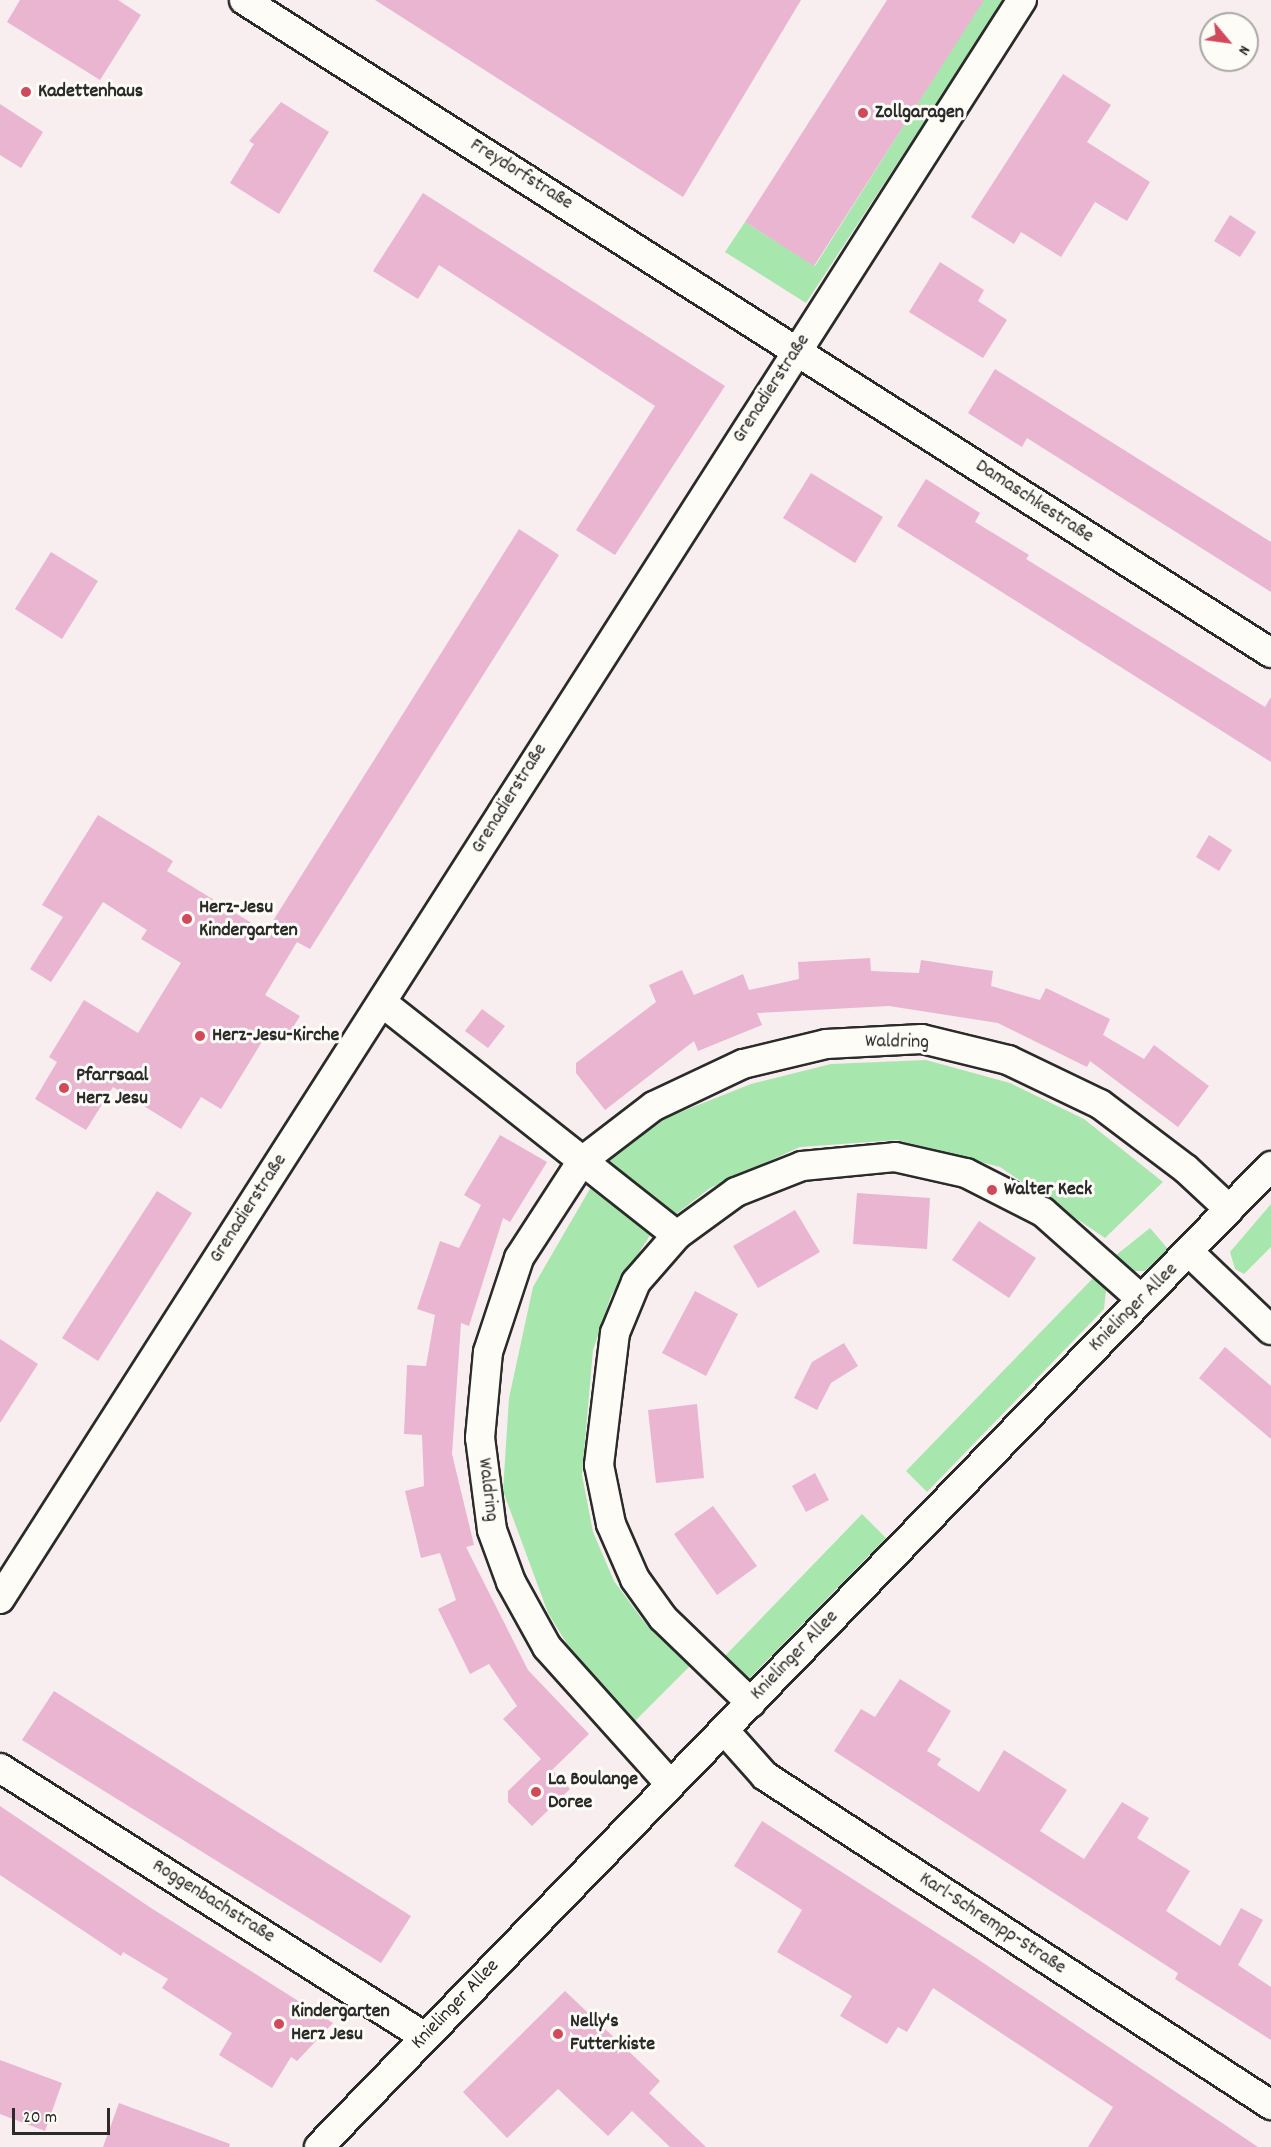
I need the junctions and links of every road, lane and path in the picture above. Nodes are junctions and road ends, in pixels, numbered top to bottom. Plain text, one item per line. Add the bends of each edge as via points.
1 (244, 0) edge
2 (1022, 0) edge
3 (798, 351) junction
4 (1271, 653) edge
5 (384, 1004) junction
6 (582, 1161) junction
7 (1271, 1166) edge
8 (1229, 1209) junction
9 (677, 1235) junction
10 (1189, 1252) junction
11 (1141, 1299) junction
12 (1271, 1330) edge
13 (0, 1599) edge
14 (751, 1703) junction
15 (724, 1730) junction
16 (0, 1768) edge
17 (670, 1784) junction
18 (425, 2037) junction
19 (1271, 2105) edge
20 (319, 2147) edge

1 - 3 street, Freydorfstraße
2 - 3 street, Grenadierstraße
3 - 4 street, Damaschkestraße
3 - 5 street, Grenadierstraße via 590,670
5 - 6 street
5 - 13 street, Grenadierstraße
6 - 8 street, Waldring via 654,1106 743,1064 826,1044 922,1040 1008,1060 1100,1104 1186,1169
6 - 9 street
6 - 17 street, Waldring via 519,1258 488,1352 480,1438 492,1530 511,1582 547,1647
7 - 8 street, Knielinger Allee
8 - 10 street, Knielinger Allee
9 - 11 street via 736,1192 802,1166 895,1157 966,1173 1043,1212
9 - 14 street via 636,1282 615,1333 599,1465 610,1524 635,1579 663,1618
10 - 11 street, Knielinger Allee
10 - 12 street
11 - 14 street, Knielinger Allee
14 - 15 street, Knielinger Allee
15 - 17 street, Knielinger Allee
15 - 19 street, Karl-Schrempp-Straße via 765,1776
16 - 18 street, Roggenbachstraße
17 - 18 street, Knielinger Allee
18 - 20 street, Knielinger Allee

